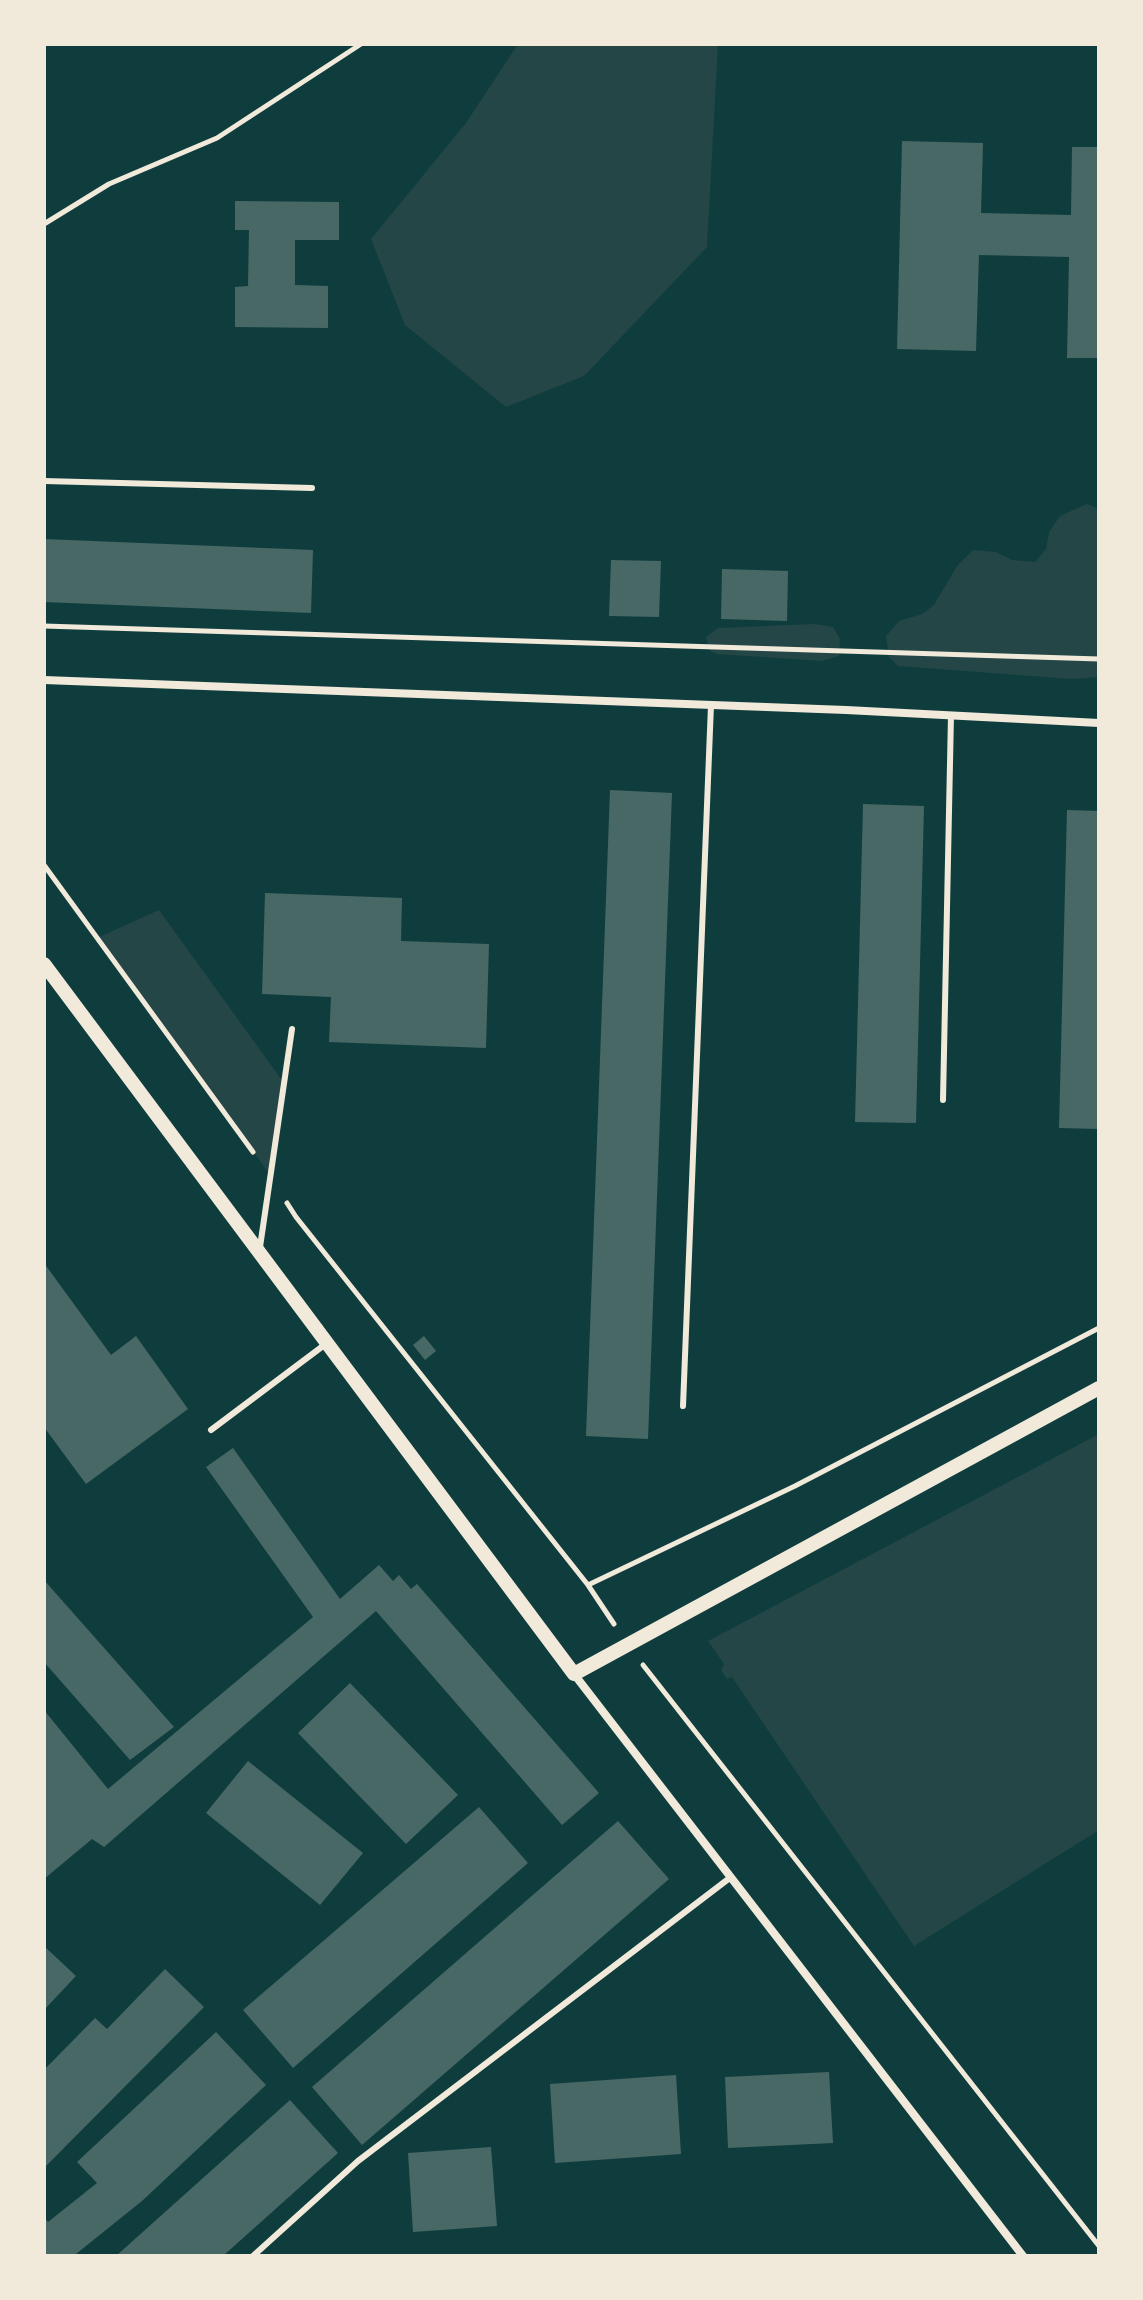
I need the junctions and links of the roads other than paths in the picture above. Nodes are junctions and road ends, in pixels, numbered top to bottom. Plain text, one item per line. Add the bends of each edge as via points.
1 (44, 481) edge
2 (312, 488) dead end
3 (44, 680) edge
4 (711, 705) junction
5 (951, 715) junction
6 (1099, 723) edge
7 (44, 964) edge
8 (292, 1029) dead end
9 (943, 1100) dead end
10 (259, 1250) junction
11 (327, 1343) junction
12 (1099, 1388) edge
13 (683, 1406) dead end
14 (211, 1430) dead end
15 (574, 1674) junction
16 (731, 1877) junction
17 (253, 2256) edge
18 (1023, 2256) edge

1 - 2 lane
3 - 4 street
4 - 5 street
4 - 13 lane
5 - 6 street
5 - 9 lane
7 - 10 street
8 - 10 lane
10 - 11 street
11 - 14 lane
11 - 15 street
12 - 15 street
15 - 16 street
16 - 17 lane via 358,2161
16 - 18 street

